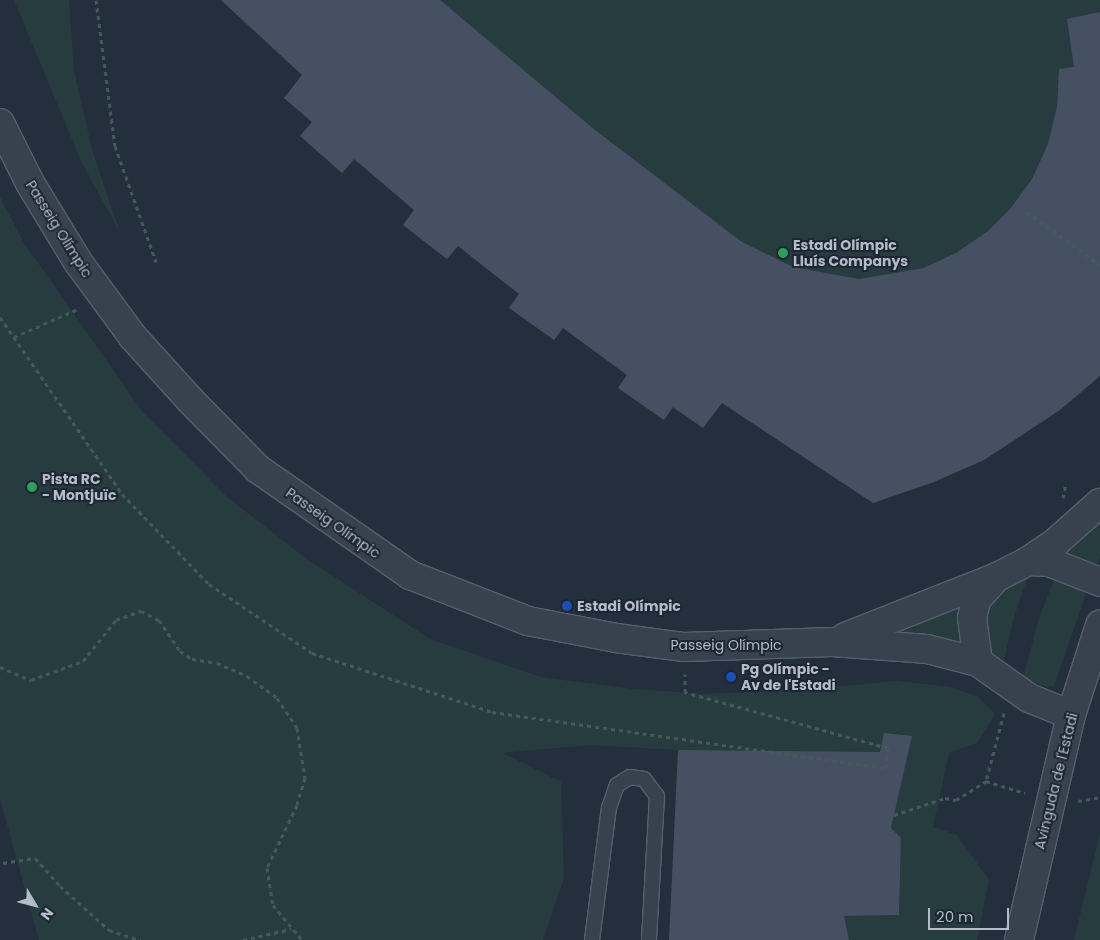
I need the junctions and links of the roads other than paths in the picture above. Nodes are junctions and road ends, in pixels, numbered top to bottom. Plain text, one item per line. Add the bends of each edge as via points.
1 (0, 123) edge
2 (1100, 503) edge
3 (1028, 561) junction
4 (997, 577) junction
5 (1100, 582) edge
6 (1100, 625) edge
7 (832, 642) junction
8 (978, 662) junction
9 (1071, 715) junction
10 (592, 940) edge
11 (649, 940) edge
12 (1019, 940) edge

1 - 7 street, Passeig Olímpic via 30,183 133,337 258,469 312,510 410,575 528,621 684,648
2 - 3 street via 1056,542
3 - 4 street
3 - 5 street via 1049,562
4 - 7 street
4 - 8 street via 976,600 972,618
6 - 9 street, Avinguda de l'Estadi
7 - 8 street via 927,649
8 - 9 street via 1029,698
9 - 12 street, Avinguda de l'Estadi
10 - 11 lane via 609,808 617,784 630,777 644,779 657,796

